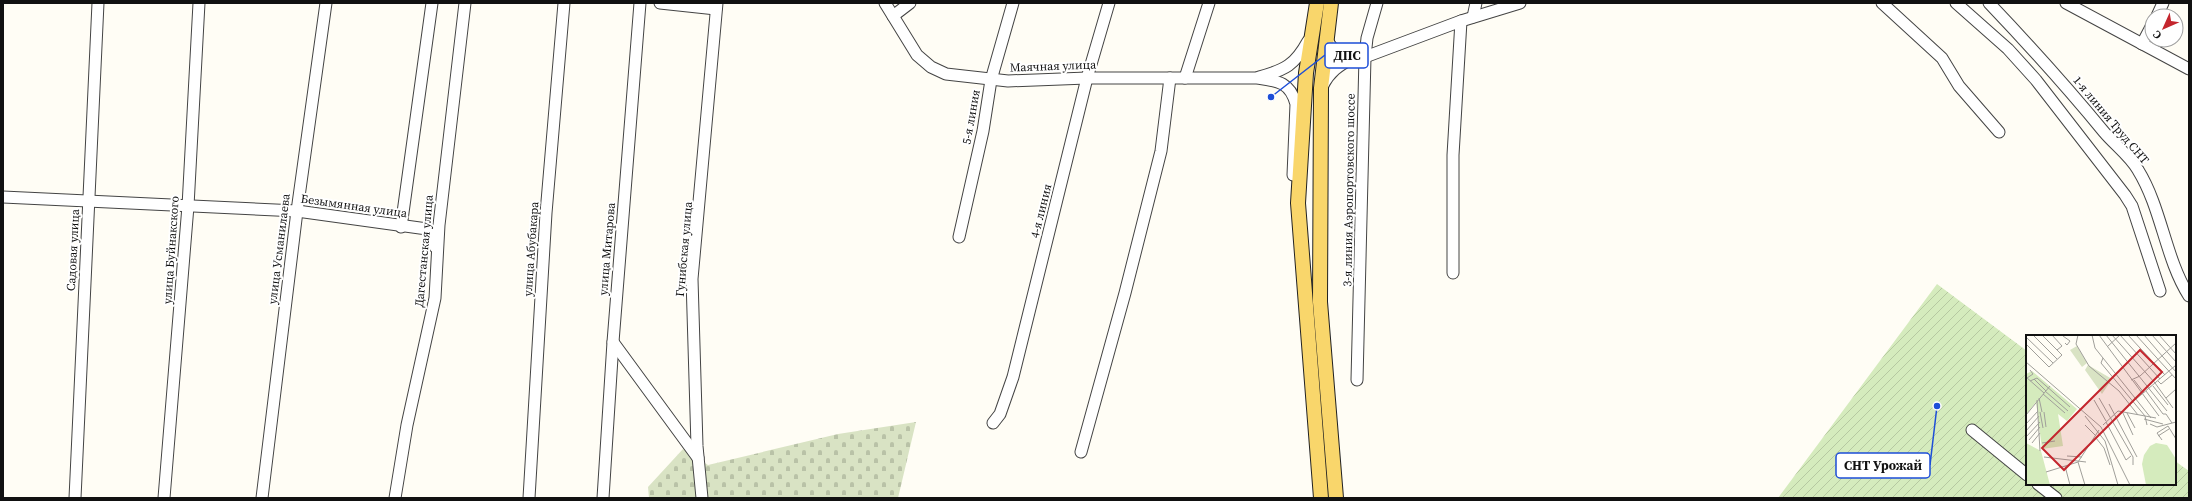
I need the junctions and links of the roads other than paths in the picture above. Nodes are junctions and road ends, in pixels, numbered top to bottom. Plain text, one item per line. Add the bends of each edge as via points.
1 (98, 3) edge
2 (199, 3) edge
3 (326, 3) edge
4 (432, 3) edge
5 (465, 3) edge
6 (564, 3) edge
7 (640, 3) edge
8 (660, 3) edge
9 (884, 3) edge
10 (910, 3) edge
11 (1013, 3) edge
12 (1109, 3) edge
13 (1208, 3) edge
14 (1317, 3) edge
15 (1331, 3) edge
16 (1377, 3) edge
17 (1476, 3) edge
18 (1520, 3) edge
19 (1882, 3) edge
20 (1956, 3) edge
21 (1989, 3) edge
22 (2066, 3) edge
23 (716, 6) edge
24 (893, 16) junction
25 (1472, 17) junction
26 (1461, 21) junction
27 (1310, 38) junction
28 (1326, 38) junction
29 (2144, 40) edge
30 (2142, 44) junction
31 (1365, 57) junction
32 (1351, 59) junction
33 (2189, 69) edge
34 (1087, 78) junction
35 (1170, 78) junction
36 (1185, 78) junction
37 (1257, 78) junction
38 (991, 80) junction
39 (1321, 88) junction
40 (1999, 132) dead end
41 (3, 197) edge
42 (89, 202) junction
43 (188, 206) junction
44 (297, 211) junction
45 (401, 226) junction
46 (1300, 227) junction
47 (959, 237) dead end
48 (438, 261) junction
49 (1453, 272) dead end
50 (2160, 291) dead end
51 (2189, 296) edge
52 (613, 342) junction
53 (1358, 380) dead end
54 (993, 423) dead end
55 (1972, 430) dead end
56 (1081, 452) dead end
57 (698, 458) junction
58 (2026, 474) edge
59 (2039, 485) edge
60 (75, 498) edge
61 (164, 498) edge
62 (262, 498) edge
63 (395, 498) edge
64 (529, 498) edge
65 (603, 498) edge
66 (702, 498) edge
67 (1321, 498) edge
68 (1336, 498) edge
69 (2056, 498) edge

1 - 42 street, Садовая улица
2 - 43 street, улица Буйнакского
3 - 44 street, улица Усманилаева
4 - 45 street
5 - 48 street, Дагестанская улица via 439,225
6 - 64 street, улица Абубакара via 546,213
7 - 52 street, улица Митарова
8 - 23 street
9 - 24 street, Маячная улица
10 - 24 street
11 - 38 street, 5-я линия
12 - 34 street, 4-я линия
13 - 36 street
14 - 27 main road
15 - 28 main road
16 - 31 street, 3-я линия Аэропортовского шоссе via 1367,38
17 - 25 street
18 - 25 street
19 - 40 street via 1942,58 1959,86
20 - 50 street via 2008,49 2036,80 2125,195 2132,206
21 - 51 street, 1-я линия Труд СНТ via 2056,74 2137,169 2152,198 2178,274
22 - 30 street
23 - 57 street, Гунибская улица via 692,279
24 - 38 street, Маячная улица via 917,55 931,67 946,74
25 - 26 street
26 - 31 street
26 - 49 street via 1453,155
27 - 37 street via 1302,53 1283,71
27 - 46 main road via 1298,203
28 - 32 street via 1337,54
28 - 39 main road
29 - 30 street
30 - 33 street
31 - 32 street
31 - 53 street, 3-я линия Аэропортовского шоссе
32 - 39 street via 1328,75
34 - 35 street, Маячная улица
34 - 38 street, Маячная улица
34 - 54 street, 4-я линия via 1013,376 1000,414
35 - 36 street, Маячная улица
35 - 56 street via 1161,151
36 - 37 street, Маячная улица
37 - 46 street via 1280,83 1293,93 1296,104 1293,192
38 - 47 street, 5-я линия via 983,132
39 - 68 main road via 1320,302
41 - 42 street, Безымянная улица
42 - 43 street, Безымянная улица
42 - 60 street, Садовая улица
43 - 44 street, Безымянная улица
43 - 61 street, улица Буйнакского
44 - 45 street, Безымянная улица
44 - 62 street, улица Усманилаева
45 - 48 street, Безымянная улица via 427,229 434,241
46 - 67 main road
48 - 63 street, Дагестанская улица via 435,298 407,426
52 - 57 street
52 - 65 street, улица Митарова
55 - 58 street
57 - 66 street, Гунибская улица
59 - 69 street

